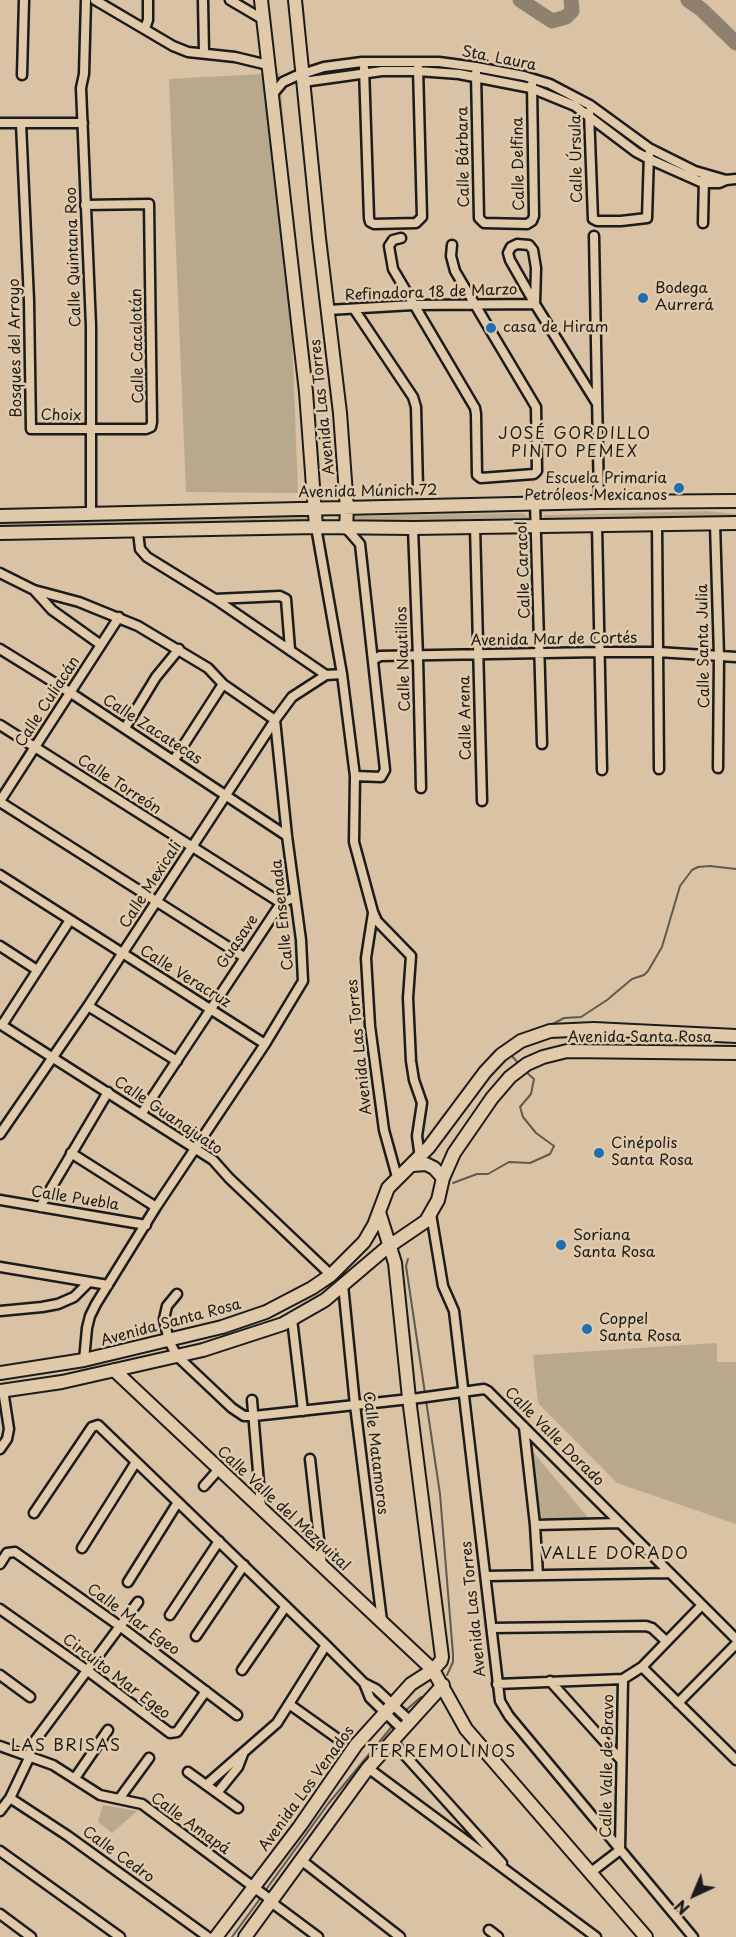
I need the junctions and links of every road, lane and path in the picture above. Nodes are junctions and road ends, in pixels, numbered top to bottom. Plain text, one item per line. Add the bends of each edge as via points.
1 (24, 0) edge
2 (86, 0) edge
3 (95, 0) edge
4 (148, 0) edge
5 (203, 0) edge
6 (230, 0) edge
7 (261, 0) edge
8 (295, 1) edge
9 (264, 20) junction
10 (145, 28) junction
11 (204, 53) junction
12 (363, 62) junction
13 (268, 64) junction
14 (418, 66) junction
15 (476, 67) junction
16 (365, 73) junction
17 (22, 75) dead end
18 (476, 77) junction
19 (303, 78) junction
20 (532, 78) junction
21 (531, 88) junction
22 (272, 95) junction
23 (590, 105) junction
24 (589, 115) junction
25 (0, 123) edge
26 (21, 123) junction
27 (83, 123) junction
28 (649, 148) junction
29 (649, 159) junction
30 (704, 178) junction
31 (736, 180) edge
32 (85, 205) junction
33 (703, 223) dead end
34 (504, 224) joint
35 (594, 236) dead end
36 (401, 238) dead end
37 (452, 245) dead end
38 (535, 304) junction
39 (413, 305) junction
40 (474, 305) junction
41 (354, 309) junction
42 (328, 310) junction
43 (596, 402) junction
44 (31, 429) joint
45 (91, 430) junction
46 (418, 488) dead end
47 (736, 501) edge
48 (599, 502) junction
49 (535, 503) junction
50 (316, 508) junction
51 (347, 508) junction
52 (91, 513) junction
53 (2, 515) edge
54 (736, 523) edge
55 (657, 524) junction
56 (715, 524) junction
57 (537, 525) junction
58 (475, 526) junction
59 (597, 526) junction
60 (316, 527) junction
61 (346, 528) junction
62 (413, 528) junction
63 (138, 532) junction
64 (0, 533) edge
65 (0, 573) edge
66 (34, 590) junction
67 (215, 599) junction
68 (119, 617) junction
69 (101, 645) junction
70 (0, 649) edge
71 (179, 649) junction
72 (290, 649) junction
73 (599, 652) junction
74 (658, 652) junction
75 (540, 653) junction
76 (478, 655) junction
77 (719, 656) junction
78 (418, 657) junction
79 (736, 657) edge
80 (373, 660) junction
81 (342, 674) junction
82 (326, 675) junction
83 (223, 684) junction
84 (70, 693) junction
85 (275, 720) junction
86 (0, 725) edge
87 (125, 728) junction
88 (542, 744) dead end
89 (35, 747) junction
90 (174, 760) junction
91 (718, 768) dead end
92 (659, 769) dead end
93 (602, 770) dead end
94 (355, 776) junction
95 (421, 788) dead end
96 (226, 795) junction
97 (482, 801) dead end
98 (0, 802) edge
99 (287, 836) junction
100 (191, 848) junction
101 (0, 875) edge
102 (295, 897) junction
103 (155, 902) junction
104 (281, 903) junction
105 (373, 912) junction
106 (70, 920) junction
107 (0, 946) edge
108 (122, 954) junction
109 (244, 957) junction
110 (37, 970) junction
111 (88, 1006) junction
112 (211, 1009) junction
113 (1, 1025) edge
114 (736, 1035) edge
115 (265, 1044) junction
116 (736, 1053) edge
117 (52, 1058) junction
118 (177, 1062) junction
119 (108, 1092) junction
120 (142, 1113) junction
121 (0, 1134) edge
122 (196, 1149) junction
123 (71, 1153) junction
124 (416, 1161) junction
125 (397, 1178) junction
126 (443, 1178) junction
127 (0, 1200) edge
128 (40, 1207) junction
129 (156, 1208) junction
130 (379, 1212) junction
131 (431, 1214) junction
132 (146, 1224) junction
133 (391, 1244) junction
134 (0, 1267) edge
135 (331, 1275) junction
136 (89, 1282) junction
137 (108, 1285) junction
138 (343, 1285) junction
139 (177, 1294) dead end
140 (0, 1311) edge
141 (292, 1319) junction
142 (169, 1341) junction
143 (177, 1356) junction
144 (84, 1360) junction
145 (114, 1370) junction
146 (0, 1373) edge
147 (2, 1391) edge
148 (464, 1392) junction
149 (414, 1398) junction
150 (252, 1400) dead end
151 (355, 1405) junction
152 (303, 1411) junction
153 (254, 1416) junction
154 (524, 1427) junction
155 (0, 1449) edge
156 (310, 1459) dead end
157 (136, 1462) junction
158 (219, 1469) junction
159 (204, 1486) dead end
160 (178, 1502) junction
161 (261, 1508) junction
162 (34, 1513) dead end
163 (620, 1523) junction
164 (535, 1525) junction
165 (219, 1541) junction
166 (82, 1548) dead end
167 (0, 1564) edge
168 (244, 1565) junction
169 (322, 1566) junction
170 (669, 1572) junction
171 (538, 1575) junction
172 (487, 1576) junction
173 (128, 1582) dead end
174 (138, 1602) dead end
175 (702, 1605) junction
176 (286, 1606) junction
177 (0, 1609) edge
178 (170, 1615) dead end
179 (382, 1624) junction
180 (121, 1627) junction
181 (492, 1628) junction
182 (196, 1636) dead end
183 (736, 1639) edge
184 (666, 1641) junction
185 (736, 1644) edge
186 (326, 1645) junction
187 (642, 1667) junction
188 (242, 1670) dead end
189 (433, 1670) junction
190 (88, 1671) junction
191 (0, 1675) edge
192 (623, 1679) junction
193 (550, 1681) junction
194 (497, 1684) junction
195 (443, 1685) junction
196 (206, 1691) junction
197 (30, 1697) dead end
198 (678, 1703) junction
199 (289, 1704) junction
200 (391, 1710) junction
201 (237, 1715) dead end
202 (404, 1722) junction
203 (108, 1730) dead end
204 (341, 1741) dead end
205 (392, 1741) junction
206 (0, 1746) edge
207 (244, 1752) junction
208 (30, 1756) junction
209 (149, 1758) dead end
210 (621, 1760) junction
211 (736, 1760) edge
212 (368, 1768) junction
213 (188, 1772) dead end
214 (75, 1778) junction
215 (206, 1785) junction
216 (217, 1793) junction
217 (10, 1798) junction
218 (119, 1799) junction
219 (238, 1808) dead end
220 (0, 1811) edge
221 (620, 1850) junction
222 (0, 1851) edge
223 (301, 1860) junction
224 (590, 1873) junction
225 (515, 1877) junction
226 (262, 1893) junction
227 (0, 1914) edge
228 (489, 1930) dead end
229 (31, 1937) edge
230 (120, 1937) edge
231 (208, 1937) edge
232 (216, 1937) edge
233 (245, 1937) edge
234 (318, 1937) edge
235 (400, 1937) edge
236 (498, 1937) edge
237 (597, 1937) edge
238 (646, 1937) edge
239 (693, 1937) edge

1 - 17 street
2 - 27 street, Calle Quintana Roo
3 - 10 street
4 - 10 street
5 - 11 street
6 - 9 street
7 - 9 main road, Avenida Las Torres
8 - 19 main road, Avenida Las Torres
9 - 13 main road, Avenida Las Torres
10 - 11 street via 188,52
11 - 13 street
12 - 14 street, Sta. Laura
12 - 16 street
12 - 19 street, Sta. Laura via 324,67
13 - 22 main road, Avenida Las Torres
14 - 15 street, Sta. Laura via 439,62
14 - 16 street, Sta. Laura
14 - 16 street via 422,217 416,223 370,222
14 - 18 street, Sta. Laura
15 - 18 street, Calle Bárbara
15 - 20 street, Sta. Laura
16 - 19 street, Sta. Laura
18 - 21 street, Sta. Laura
18 - 34 street, Calle Bárbara via 479,218 484,223
19 - 22 street, Sta. Laura via 282,82
19 - 42 main road, Avenida Las Torres
20 - 21 street, Calle Delfina
20 - 23 street, Sta. Laura
21 - 24 street, Sta. Laura via 562,99
21 - 34 street, Calle Delfina via 534,216 527,224
22 - 50 main road, Avenida Las Torres
23 - 24 street, Calle Úrsula
23 - 28 street, Sta. Laura
24 - 29 street, Sta. Laura
24 - 29 street, Calle Úrsula via 592,219 648,218
25 - 26 street
26 - 27 street
26 - 44 street, Bosques del Arroyo
27 - 32 street, Calle Quintana Roo
28 - 29 street
28 - 30 street, Sta. Laura
29 - 30 street, Sta. Laura
30 - 31 street
30 - 33 street
32 - 45 street, Calle Quintana Roo
32 - 45 street, Calle Cacalotán via 149,204 151,427
35 - 43 street
36 - 39 street via 389,246 390,261
37 - 40 street via 452,262
38 - 38 street via 510,260 508,253 517,243 533,250
38 - 40 street, Refinadora 18 de Marzo
38 - 43 street
39 - 40 street, Refinadora 18 de Marzo
39 - 40 street via 475,408 477,475 481,478 534,474 536,407
39 - 41 street, Refinadora 18 de Marzo
41 - 42 street, Refinadora 18 de Marzo
41 - 46 street via 413,397
42 - 51 main road, Avenida Las Torres
43 - 48 street
44 - 45 street, Choix
45 - 52 street, Calle Quintana Roo
47 - 48 main road, Avenida Múnich 72
48 - 49 main road, Avenida Múnich 72
49 - 51 main road, Avenida Múnich 72
49 - 57 street, Calle Caracol
50 - 51 main road, Avenida Múnich 72
50 - 52 main road, Avenida Múnich 72
50 - 60 main road, Avenida Las Torres
51 - 61 main road, Avenida Las Torres
52 - 53 main road, Avenida Múnich 72
54 - 56 main road
55 - 56 main road
55 - 59 main road
55 - 74 street
56 - 77 street, Calle Santa Julia
57 - 58 main road
57 - 59 main road
57 - 75 street, Calle Caracol
58 - 62 main road
58 - 76 street, Calle Arena
59 - 73 street
60 - 61 main road
60 - 63 main road
60 - 81 street, Avenida Las Torres
61 - 62 main road
61 - 80 street via 360,544
62 - 78 street, Calle Nautilios
63 - 64 main road
63 - 67 street via 140,549 147,557
65 - 66 street
66 - 68 street
66 - 69 street via 52,610
67 - 72 street
67 - 72 street via 286,599
68 - 69 street, Calle Culiacán
68 - 71 street
69 - 84 street, Calle Culiacán
70 - 84 street, Calle Zacatecas
71 - 83 street via 208,668
71 - 87 street via 156,677
72 - 82 street
73 - 74 street, Avenida Mar de Cortés
73 - 75 street, Avenida Mar de Cortés
73 - 93 street
74 - 77 street, Avenida Mar de Cortés
74 - 92 street
75 - 76 street, Avenida Mar de Cortés
75 - 88 street, Calle Caracol
76 - 78 street, Avenida Mar de Cortés
76 - 97 street, Calle Arena
77 - 79 street, Avenida Mar de Cortés
77 - 91 street, Calle Santa Julia
78 - 80 street, Avenida Mar de Cortés via 381,656
78 - 95 street, Calle Nautilios
80 - 94 street via 386,770 381,777
81 - 82 street, Calle Mexicali
81 - 94 street, Avenida Las Torres
82 - 85 street, Calle Mexicali via 292,697
83 - 85 street
83 - 90 street
84 - 87 street, Calle Zacatecas
84 - 89 street, Calle Culiacán
85 - 96 street, Calle Mexicali
85 - 99 street, Calle Ensenada
86 - 89 street, Calle Torreón
87 - 90 street, Calle Zacatecas
89 - 98 street, Calle Culiacán
89 - 100 street, Calle Torreón
90 - 96 street, Calle Zacatecas
94 - 105 street, Avenida Las Torres via 353,833
96 - 99 street, Calle Zacatecas
96 - 100 street, Calle Mexicali
98 - 103 street
99 - 102 street, Calle Ensenada
100 - 103 street, Calle Mexicali
100 - 104 street, Calle Torreón
101 - 106 street, Calle Veracruz
102 - 104 street
102 - 115 street, Calle Ensenada via 303,981
103 - 108 street, Calle Mexicali
103 - 109 street
104 - 109 street, Guasave
105 - 124 street, Avenida Las Torres via 411,956 411,1061 422,1103
105 - 125 street, Avenida Las Torres via 366,958 370,1026 384,1130
106 - 108 street, Calle Veracruz
106 - 110 street
107 - 110 street
108 - 111 street, Calle Mexicali
108 - 112 street, Calle Veracruz
109 - 112 street, Guasave
110 - 113 street
111 - 117 street, Calle Mexicali
111 - 118 street
112 - 115 street, Calle Veracruz
112 - 118 street, Guasave
113 - 117 street, Calle Guanajuato
114 - 124 main road, Avenida Santa Rosa via 594,1029 550,1031 529,1038 510,1048 484,1072
115 - 122 street, Calle Ensenada
116 - 126 main road, Avenida Santa Rosa via 567,1051 543,1057 510,1077 492,1098 454,1153
117 - 119 street, Calle Guanajuato
117 - 121 street, Calle Mexicali
118 - 120 street, Guasave
119 - 120 street, Calle Guanajuato
119 - 123 street
120 - 122 street, Calle Guanajuato
122 - 129 street, Calle Ensenada
122 - 135 street, Calle Guanajuato via 213,1160
123 - 128 street
123 - 129 street
124 - 125 main road, Avenida Santa Rosa
124 - 126 main road via 434,1168
125 - 130 main road, Avenida Santa Rosa via 384,1196
126 - 131 main road, Avenida Santa Rosa
127 - 128 street, Calle Puebla
128 - 132 street, Calle Puebla
129 - 132 street, Calle Ensenada
130 - 133 main road
130 - 135 main road, Avenida Santa Rosa via 364,1242
131 - 133 main road, Avenida Santa Rosa via 420,1227
131 - 148 street, Avenida Las Torres via 443,1286 454,1311
132 - 137 street, Calle Ensenada
133 - 138 main road, Avenida Santa Rosa
133 - 149 main road
134 - 136 street
135 - 142 main road, Avenida Santa Rosa via 266,1312
136 - 137 street
136 - 140 street via 74,1297 58,1304
137 - 144 street, Calle Ensenada via 90,1317
138 - 141 main road, Avenida Santa Rosa
138 - 151 street, Calle Matamoros
139 - 142 street via 164,1313
141 - 143 main road, Avenida Santa Rosa via 247,1337
141 - 152 street
142 - 143 street
142 - 144 main road, Avenida Santa Rosa
143 - 145 main road, Avenida Santa Rosa
143 - 153 street via 232,1408 244,1416
144 - 146 main road, Avenida Santa Rosa
145 - 147 main road, Avenida Santa Rosa
145 - 158 main road, Calle Valle del Mezquital
147 - 155 street via 9,1429
148 - 149 street, Calle Valle Dorado
148 - 154 street, Calle Valle Dorado via 488,1390
148 - 172 street, Avenida Las Torres
149 - 151 street, Calle Valle Dorado
149 - 189 main road via 442,1657
150 - 153 street
151 - 152 street, Calle Valle Dorado
151 - 179 street, Calle Matamoros
152 - 153 street, Calle Valle Dorado
153 - 161 street
154 - 163 street, Calle Valle Dorado
154 - 164 street
156 - 169 street
157 - 160 street
157 - 162 street via 98,1425 94,1426
157 - 166 street
158 - 159 street
158 - 161 main road, Calle Valle del Mezquital
160 - 165 street
160 - 173 street
161 - 169 main road, Calle Valle del Mezquital
163 - 164 street
163 - 170 street, Calle Valle Dorado
164 - 171 street
165 - 168 street
165 - 178 street
167 - 180 street, Calle Mar Egeo via 10,1551 15,1552
168 - 176 street
168 - 182 street
169 - 179 main road, Calle Valle del Mezquital
170 - 171 street
170 - 175 street, Calle Valle Dorado
171 - 172 street
172 - 181 street, Avenida Las Torres
174 - 180 street
175 - 183 street, Calle Valle Dorado
175 - 184 street
176 - 186 street
176 - 188 street
177 - 190 street, Circuito Mar Egeo
179 - 189 main road, Calle Valle del Mezquital
180 - 190 street
180 - 196 street, Calle Mar Egeo
181 - 184 street via 646,1626
181 - 194 street, Avenida Las Torres
184 - 187 street
185 - 198 street
186 - 199 street
186 - 200 street via 364,1683 376,1689
187 - 192 street
187 - 198 street
189 - 195 main road
189 - 200 main road, Avenida Los Venados via 411,1684
190 - 196 street, Circuito Mar Egeo via 170,1733 177,1732
190 - 208 street via 31,1746
191 - 197 street
192 - 193 street
192 - 210 street, Calle Valle de Bravo
193 - 194 street
193 - 210 street
194 - 221 street, Avenida Las Torres via 500,1701 509,1716
195 - 202 main road, Avenida Los Venados
195 - 224 main road via 466,1729
196 - 201 street, Calle Mar Egeo
198 - 211 street
199 - 204 street
199 - 207 street via 275,1725
200 - 202 street
200 - 226 main road, Avenida Los Venados via 356,1745 300,1826
202 - 205 main road, Avenida Los Venados
203 - 214 street
205 - 212 main road, Avenida Los Venados
205 - 225 street
206 - 208 street, Calle Amapá
207 - 215 street
207 - 216 street via 238,1767
208 - 214 street, Calle Amapá
208 - 217 street
209 - 218 street
210 - 221 street, Calle Valle de Bravo
212 - 223 main road, Avenida Los Venados
212 - 225 street
213 - 215 street
214 - 218 street, Calle Amapá via 98,1794
215 - 216 street
216 - 219 street
217 - 220 street
217 - 231 street, Calle Cedro
218 - 226 street, Calle Amapá via 142,1804
221 - 224 street, Calle Valle de Bravo
221 - 239 street, Avenida Las Torres
222 - 230 street
223 - 226 main road, Avenida Los Venados
223 - 235 street
224 - 238 main road
225 - 237 street
226 - 232 main road, Avenida Los Venados
226 - 233 main road, Avenida Los Venados
226 - 234 street, Calle Amapá
227 - 229 street
228 - 236 street

